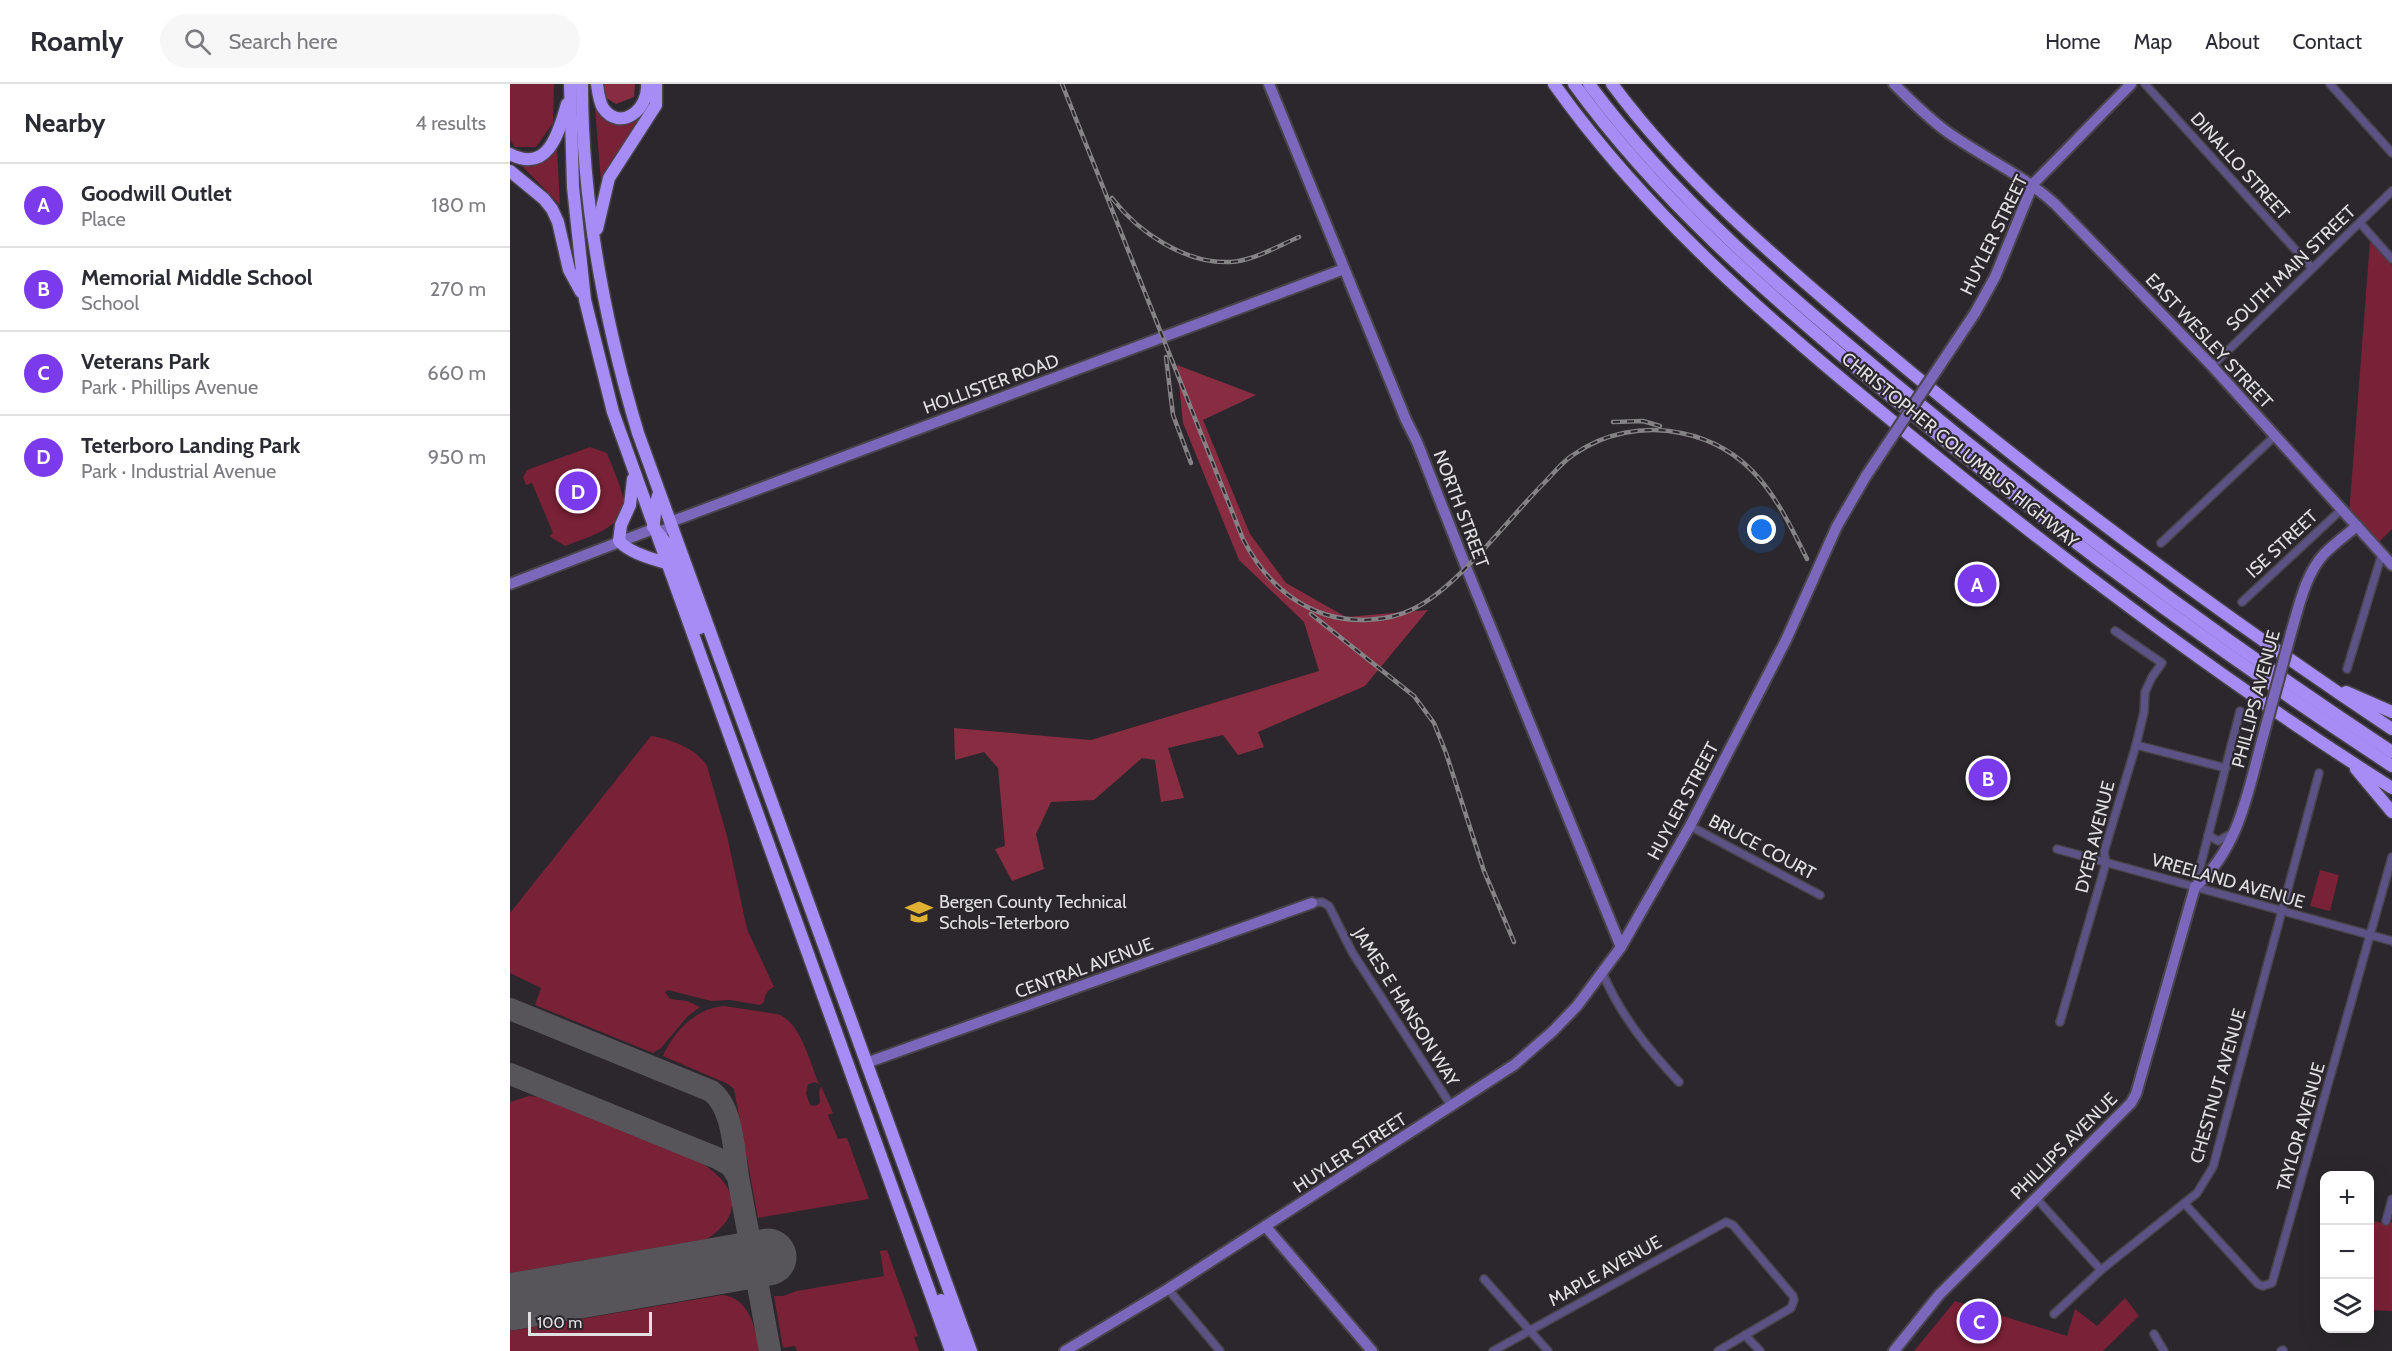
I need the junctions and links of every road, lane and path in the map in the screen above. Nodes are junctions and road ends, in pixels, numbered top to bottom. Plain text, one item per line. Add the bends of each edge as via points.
1 (582, 84) edge
2 (597, 84) edge
3 (647, 84) edge
4 (656, 84) edge
5 (1269, 84) edge
6 (1574, 84) edge
7 (1589, 84) edge
8 (1612, 84) edge
9 (1894, 84) edge
10 (2131, 84) edge
11 (2145, 84) edge
12 (2330, 84) edge
13 (1555, 85) edge
14 (570, 89) edge
15 (2392, 153) edge
16 (510, 154) edge
17 (510, 171) edge
18 (2033, 184) junction
19 (2392, 191) edge
20 (2360, 223) junction
21 (594, 240) junction
22 (2392, 258) edge
23 (2313, 268) junction
24 (1344, 269) junction
25 (585, 300) junction
26 (2212, 366) junction
27 (2275, 436) junction
28 (633, 475) junction
29 (659, 493) junction
30 (2342, 509) junction
31 (670, 522) junction
32 (2357, 526) junction
33 (653, 529) junction
34 (619, 541) junction
35 (2161, 543) dead end
36 (2382, 554) junction
37 (666, 563) junction
38 (2392, 565) edge
39 (510, 584) edge
40 (2242, 602) dead end
41 (2115, 631) dead end
42 (715, 649) junction
43 (2348, 669) dead end
44 (2317, 679) junction
45 (2240, 711) dead end
46 (2392, 712) edge
47 (2392, 729) edge
48 (2136, 745) junction
49 (2392, 752) edge
50 (2348, 759) junction
51 (2392, 766) edge
52 (2226, 768) junction
53 (2319, 773) dead end
54 (2392, 788) edge
55 (2392, 812) edge
56 (2238, 825) junction
57 (1690, 826) junction
58 (2208, 835) junction
59 (2057, 849) dead end
60 (2392, 857) edge
61 (2106, 862) junction
62 (2195, 887) junction
63 (1820, 895) dead end
64 (1312, 903) joint
65 (2282, 912) junction
66 (2372, 935) junction
67 (2392, 941) edge
68 (1621, 947) junction
69 (1603, 974) junction
70 (2060, 1022) dead end
71 (866, 1063) junction
72 (1679, 1082) dead end
73 (1452, 1107) junction
74 (2036, 1198) junction
75 (2392, 1199) edge
76 (2184, 1203) junction
77 (2386, 1221) dead end
78 (1266, 1227) junction
79 (915, 1251) junction
80 (2101, 1270) junction
81 (1485, 1279) dead end
82 (1168, 1289) junction
83 (2054, 1314) dead end
84 (1530, 1330) junction
85 (2154, 1334) dead end
86 (1745, 1335) junction
87 (951, 1351) edge
88 (961, 1351) edge
89 (971, 1351) edge
90 (1065, 1351) edge
91 (1220, 1351) edge
92 (1372, 1351) edge
93 (1492, 1351) edge
94 (1548, 1351) edge
95 (1718, 1351) edge
96 (1760, 1351) edge
97 (1894, 1351) edge
98 (2164, 1351) edge

1 - 21 highway
2 - 3 highway via 602,106 620,117 641,108
4 - 21 highway via 656,105 609,178
5 - 24 street, NORTH STREET
6 - 51 highway, CHRISTOPHER COLUMBUS HIGHWAY via 1638,164 1693,223 1888,394 2164,609
7 - 49 highway, CHRISTOPHER COLUMBUS HIGHWAY via 1696,209 1878,370 2135,572
8 - 44 highway, CHRISTOPHER COLUMBUS HIGHWAY via 1696,182 1829,304 2075,503
9 - 18 street, EAST WESLEY STREET via 1947,132
10 - 18 street, HUYLER STREET
11 - 23 street, DINALLO STREET
12 - 15 street
13 - 50 highway, CHRISTOPHER COLUMBUS HIGHWAY via 1616,164 1683,236 1858,393 2111,592
14 - 16 highway via 560,129 548,150 532,158
14 - 25 highway via 575,218
17 - 25 highway via 552,209 569,270
18 - 26 street, EAST WESLEY STREET
18 - 57 street, HUYLER STREET, bridge via 1995,277 1975,313 1837,526 1786,640
19 - 20 street, SOUTH MAIN STREET
20 - 22 street
20 - 23 street, SOUTH MAIN STREET
21 - 29 highway via 604,303 625,389
23 - 26 street, SOUTH MAIN STREET
24 - 31 street, HOLLISTER ROAD
24 - 68 street, NORTH STREET
25 - 28 highway via 610,403
26 - 27 street, EAST WESLEY STREET
27 - 30 street, EAST WESLEY STREET
27 - 35 street
28 - 33 highway
28 - 34 highway via 630,505
29 - 31 highway
29 - 33 highway
30 - 32 street, EAST WESLEY STREET
30 - 40 street, ISE STREET
31 - 33 street, HOLLISTER ROAD via 669,528
31 - 42 highway
32 - 36 street, EAST WESLEY STREET
32 - 56 street, PHILLIPS AVENUE, bridge via 2325,554 2300,600
33 - 34 street
33 - 37 highway
33 - 42 highway via 670,548 698,624
34 - 37 highway via 628,551
34 - 39 street
36 - 38 street, EAST WESLEY STREET
36 - 43 street
37 - 79 highway
41 - 48 street, DYER AVENUE via 2162,663 2147,685
42 - 71 highway
44 - 46 highway
44 - 47 highway, CHRISTOPHER COLUMBUS HIGHWAY
45 - 52 street, PHILLIPS AVENUE
48 - 52 street
48 - 61 street, DYER AVENUE via 2104,852
50 - 54 highway, CHRISTOPHER COLUMBUS HIGHWAY
50 - 55 highway
52 - 58 street, PHILLIPS AVENUE
53 - 65 street, CHESTNUT AVENUE
56 - 58 street via 2225,839 2218,841
56 - 62 street, PHILLIPS AVENUE via 2218,865
57 - 63 street, BRUCE COURT
57 - 68 street, HUYLER STREET
58 - 62 street, PHILLIPS AVENUE
59 - 61 street, VREELAND AVENUE
60 - 66 street, TAYLOR AVENUE
61 - 62 street, VREELAND AVENUE
61 - 70 street, DYER AVENUE
62 - 65 street, VREELAND AVENUE
62 - 74 street, PHILLIPS AVENUE via 2136,1095
64 - 71 street, CENTRAL AVENUE
64 - 73 street, JAMES E HANSON WAY via 1329,906 1342,937
65 - 66 street, VREELAND AVENUE
65 - 76 street, CHESTNUT AVENUE via 2213,1167 2202,1186
66 - 67 street, VREELAND AVENUE
66 - 76 street, TAYLOR AVENUE via 2272,1283 2258,1284
68 - 69 street, HUYLER STREET
69 - 72 street via 1632,1027
69 - 73 street, HUYLER STREET via 1534,1049
71 - 89 highway
73 - 78 street, HUYLER STREET
74 - 80 street
74 - 97 street, PHILLIPS AVENUE via 1939,1295
75 - 77 street
76 - 80 street, CHESTNUT AVENUE
78 - 82 street, HUYLER STREET
78 - 92 street
79 - 87 highway
79 - 88 highway via 936,1289
80 - 83 street, CHESTNUT AVENUE
81 - 84 street
82 - 90 street, HUYLER STREET
82 - 91 street
84 - 86 street, MAPLE AVENUE via 1726,1222 1733,1225 1793,1296 1790,1309
84 - 93 street, MAPLE AVENUE
84 - 94 street
85 - 98 street
86 - 95 street
86 - 96 street

